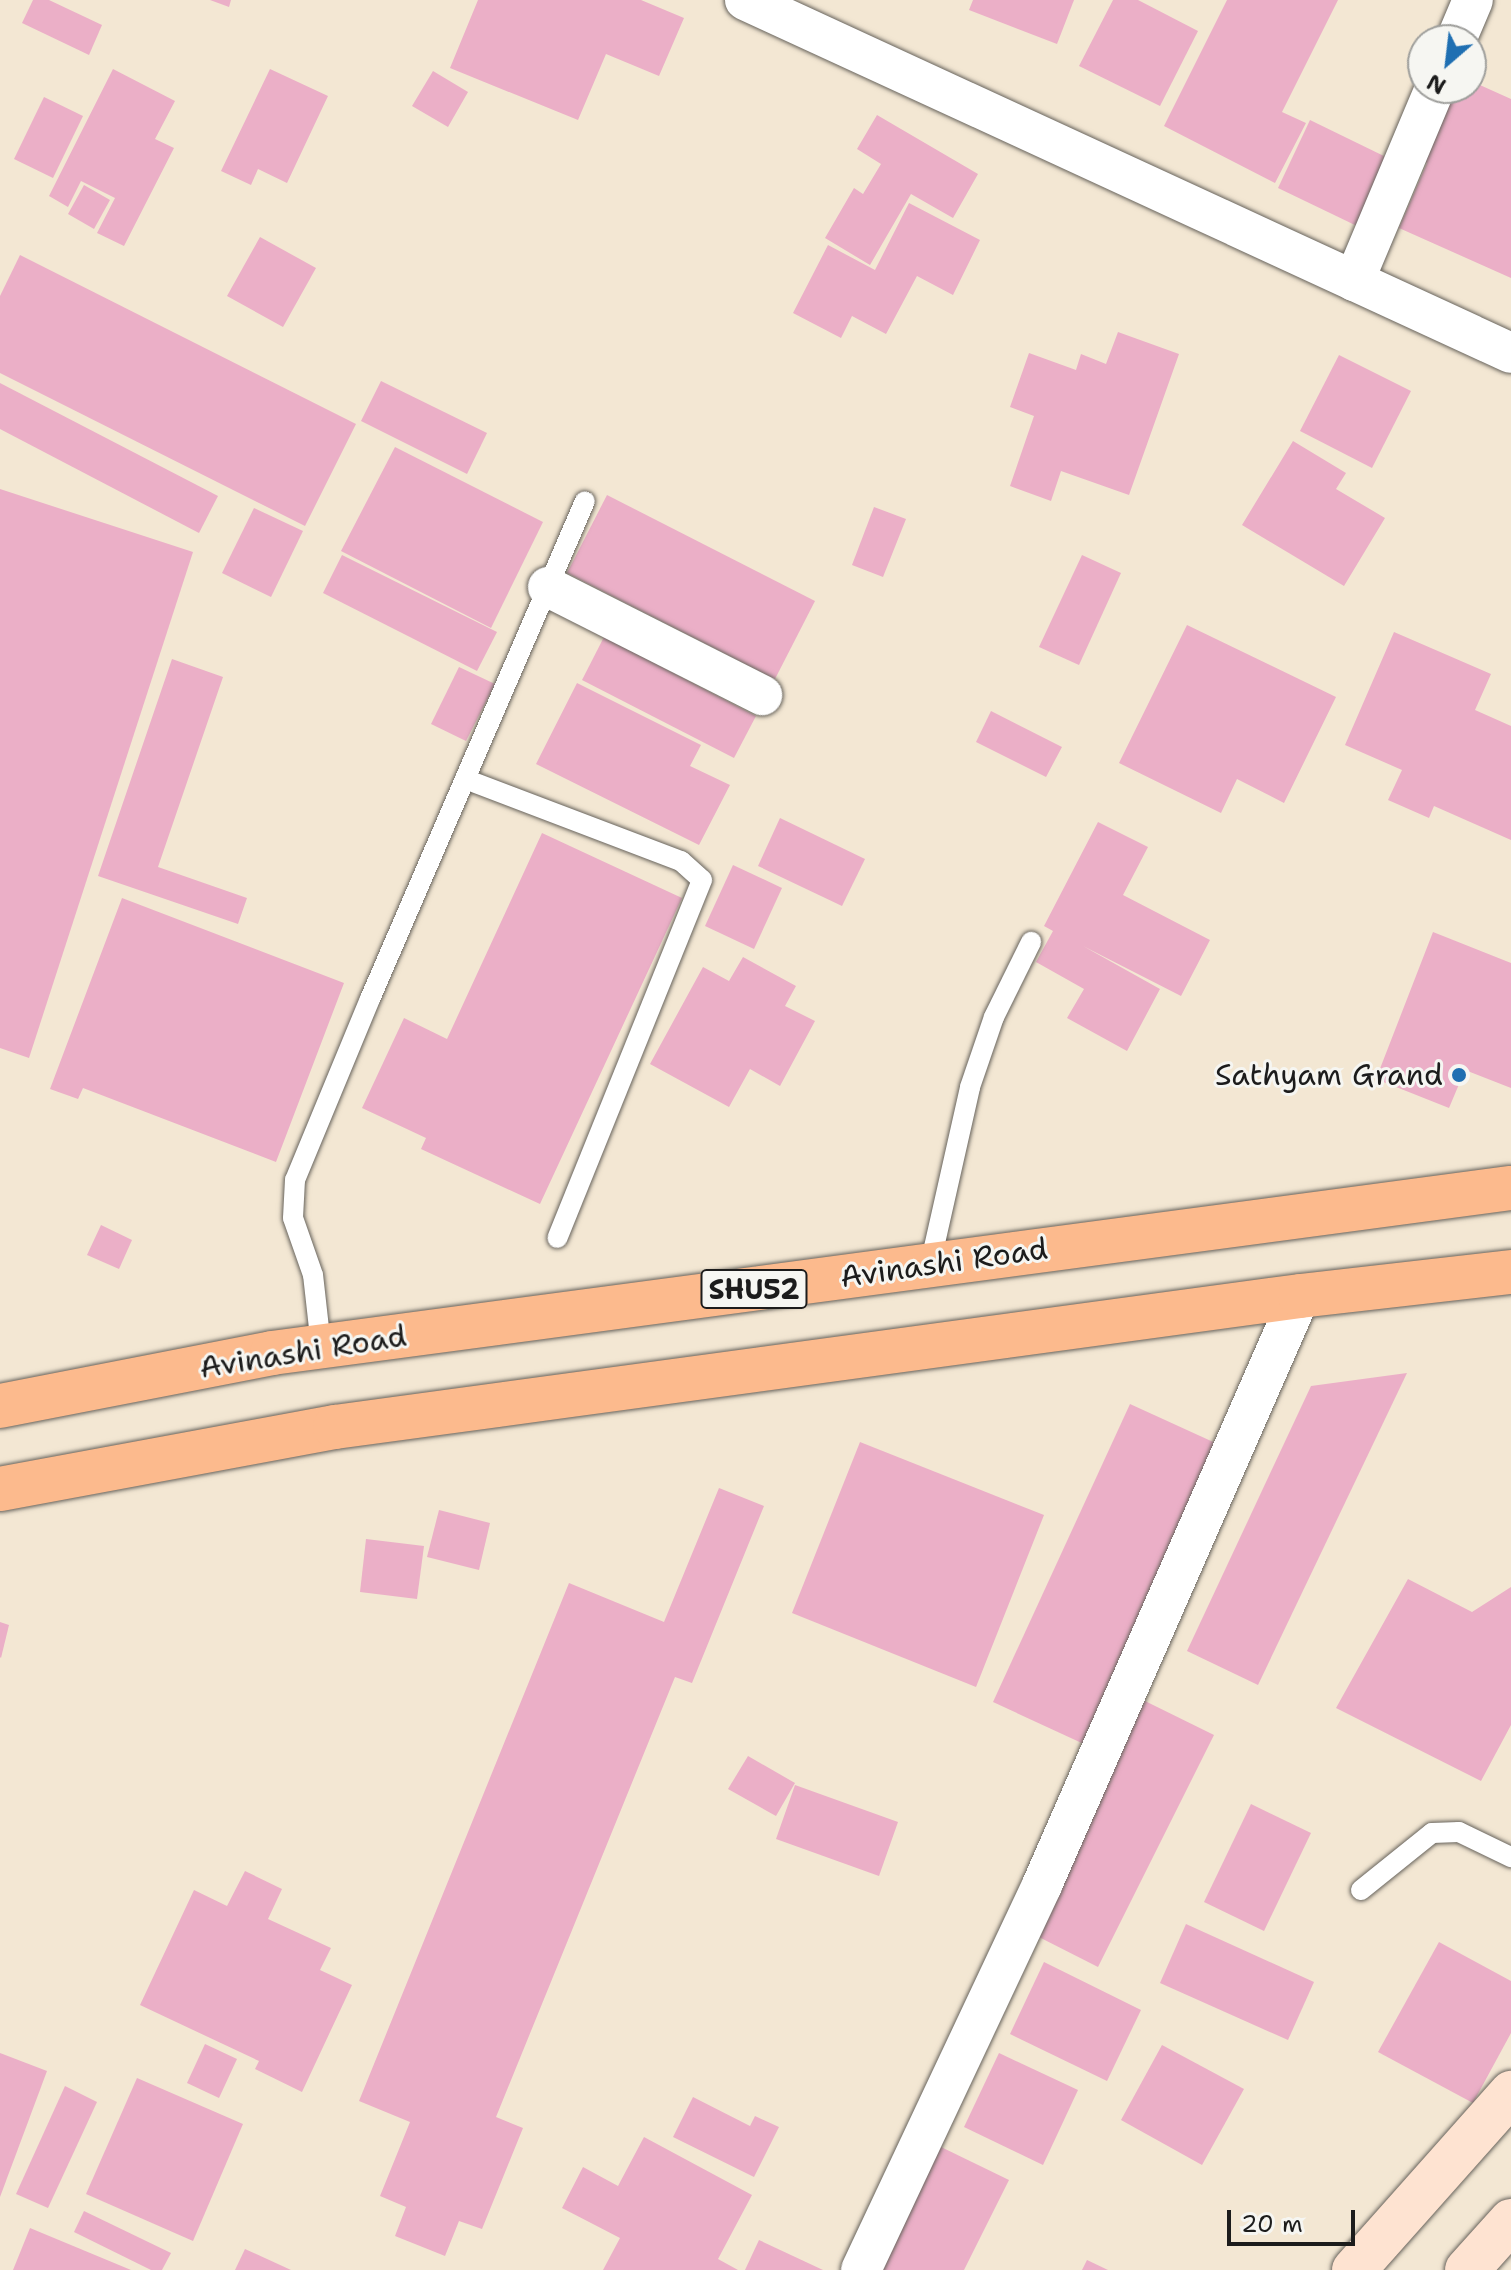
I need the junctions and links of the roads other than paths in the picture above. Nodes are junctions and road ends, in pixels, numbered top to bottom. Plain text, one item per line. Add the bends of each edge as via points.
1 (745, 0) edge
2 (1473, 0) edge
3 (1463, 24) edge
4 (1428, 104) edge
5 (1354, 281) junction
6 (1511, 353) edge
7 (585, 501) dead end
8 (548, 587) junction
9 (762, 695) dead end
10 (465, 779) junction
11 (1031, 942) dead end
12 (1511, 1188) edge
13 (557, 1238) dead end
14 (930, 1265) junction
15 (1511, 1272) edge
16 (1300, 1296) junction
17 (321, 1346) junction
18 (0, 1406) edge
19 (0, 1489) edge
20 (1511, 1857) edge
21 (1361, 1890) dead end
22 (1511, 2093) edge
23 (1511, 2221) edge
24 (861, 2270) edge
25 (1354, 2270) edge
26 (1467, 2270) edge

1 - 5 street
2 - 3 street
4 - 5 street
5 - 6 street
7 - 8 lane
8 - 9 street
8 - 10 lane
10 - 13 lane via 681,861 702,880
10 - 17 lane via 295,1180 293,1218 313,1275
11 - 14 lane via 994,1017 970,1087
12 - 14 main road, Avinashi Road / SHU52
14 - 17 main road, Avinashi Road / SHU52
15 - 16 main road
16 - 19 main road via 335,1427
16 - 24 street via 1042,1885
17 - 18 main road, Avinashi Road / SHU52
20 - 21 lane via 1459,1832 1432,1833
22 - 25 main road
23 - 26 main road

